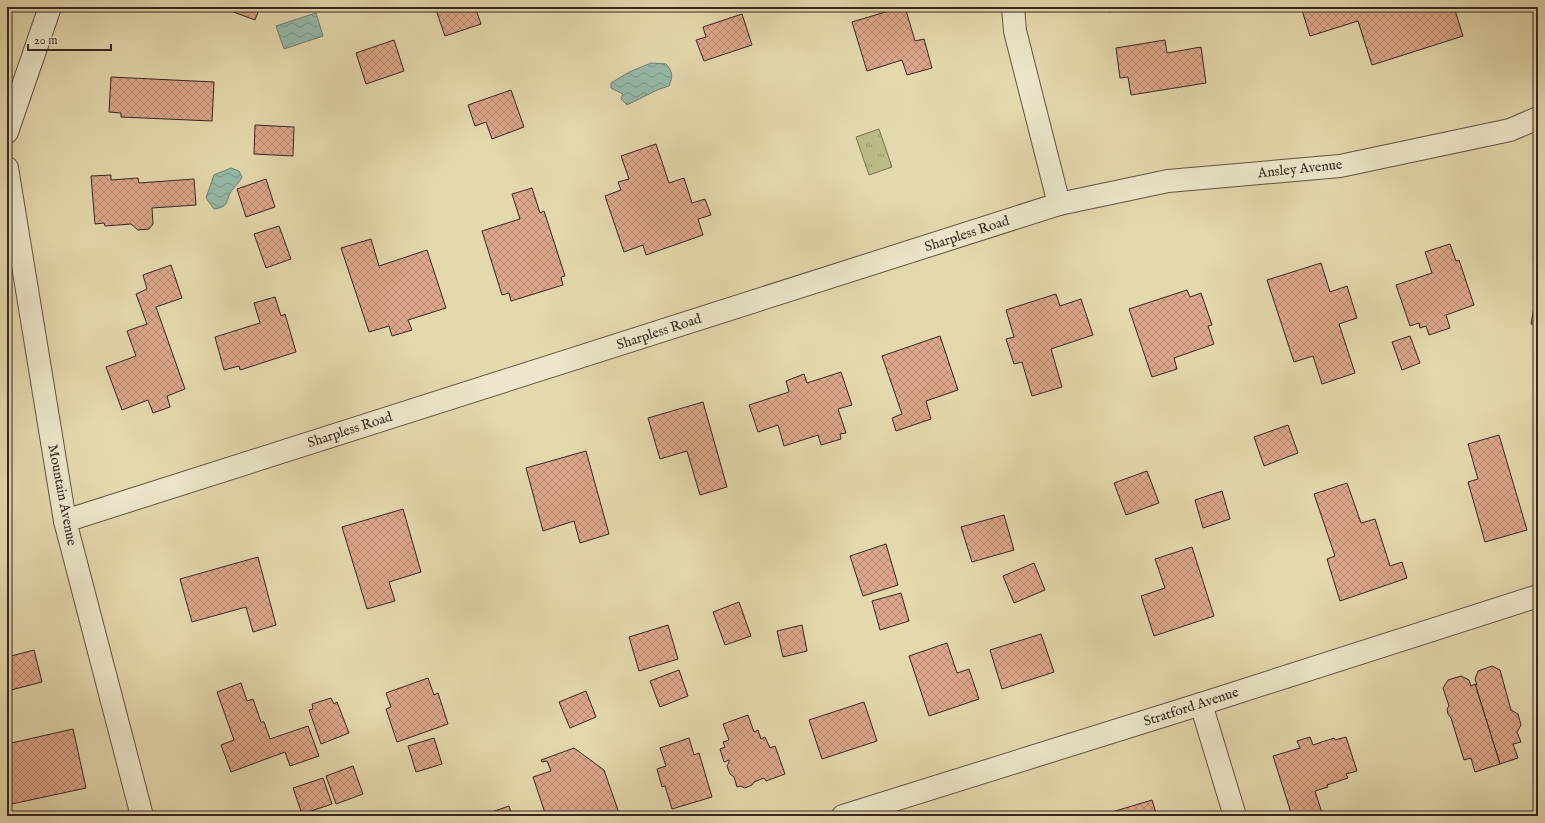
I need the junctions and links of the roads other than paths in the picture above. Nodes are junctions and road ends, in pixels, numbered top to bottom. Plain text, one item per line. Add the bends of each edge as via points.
1 (50, 7) edge
2 (1013, 7) edge
3 (1538, 118) edge
4 (7, 132) edge
5 (7, 168) edge
6 (1059, 204) junction
7 (65, 521) junction
8 (1538, 596) edge
9 (1201, 704) junction
10 (142, 816) edge
11 (843, 816) edge
12 (1236, 816) edge

1 - 4 street
2 - 6 street via 1015,31
3 - 6 street, Ansley Avenue via 1510,130 1340,166 1168,181
5 - 7 street, Mountain Avenue
6 - 7 street, Sharpless Road
7 - 10 street, Mountain Avenue
8 - 9 street, Stratford Avenue
9 - 11 street, Stratford Avenue
9 - 12 street

